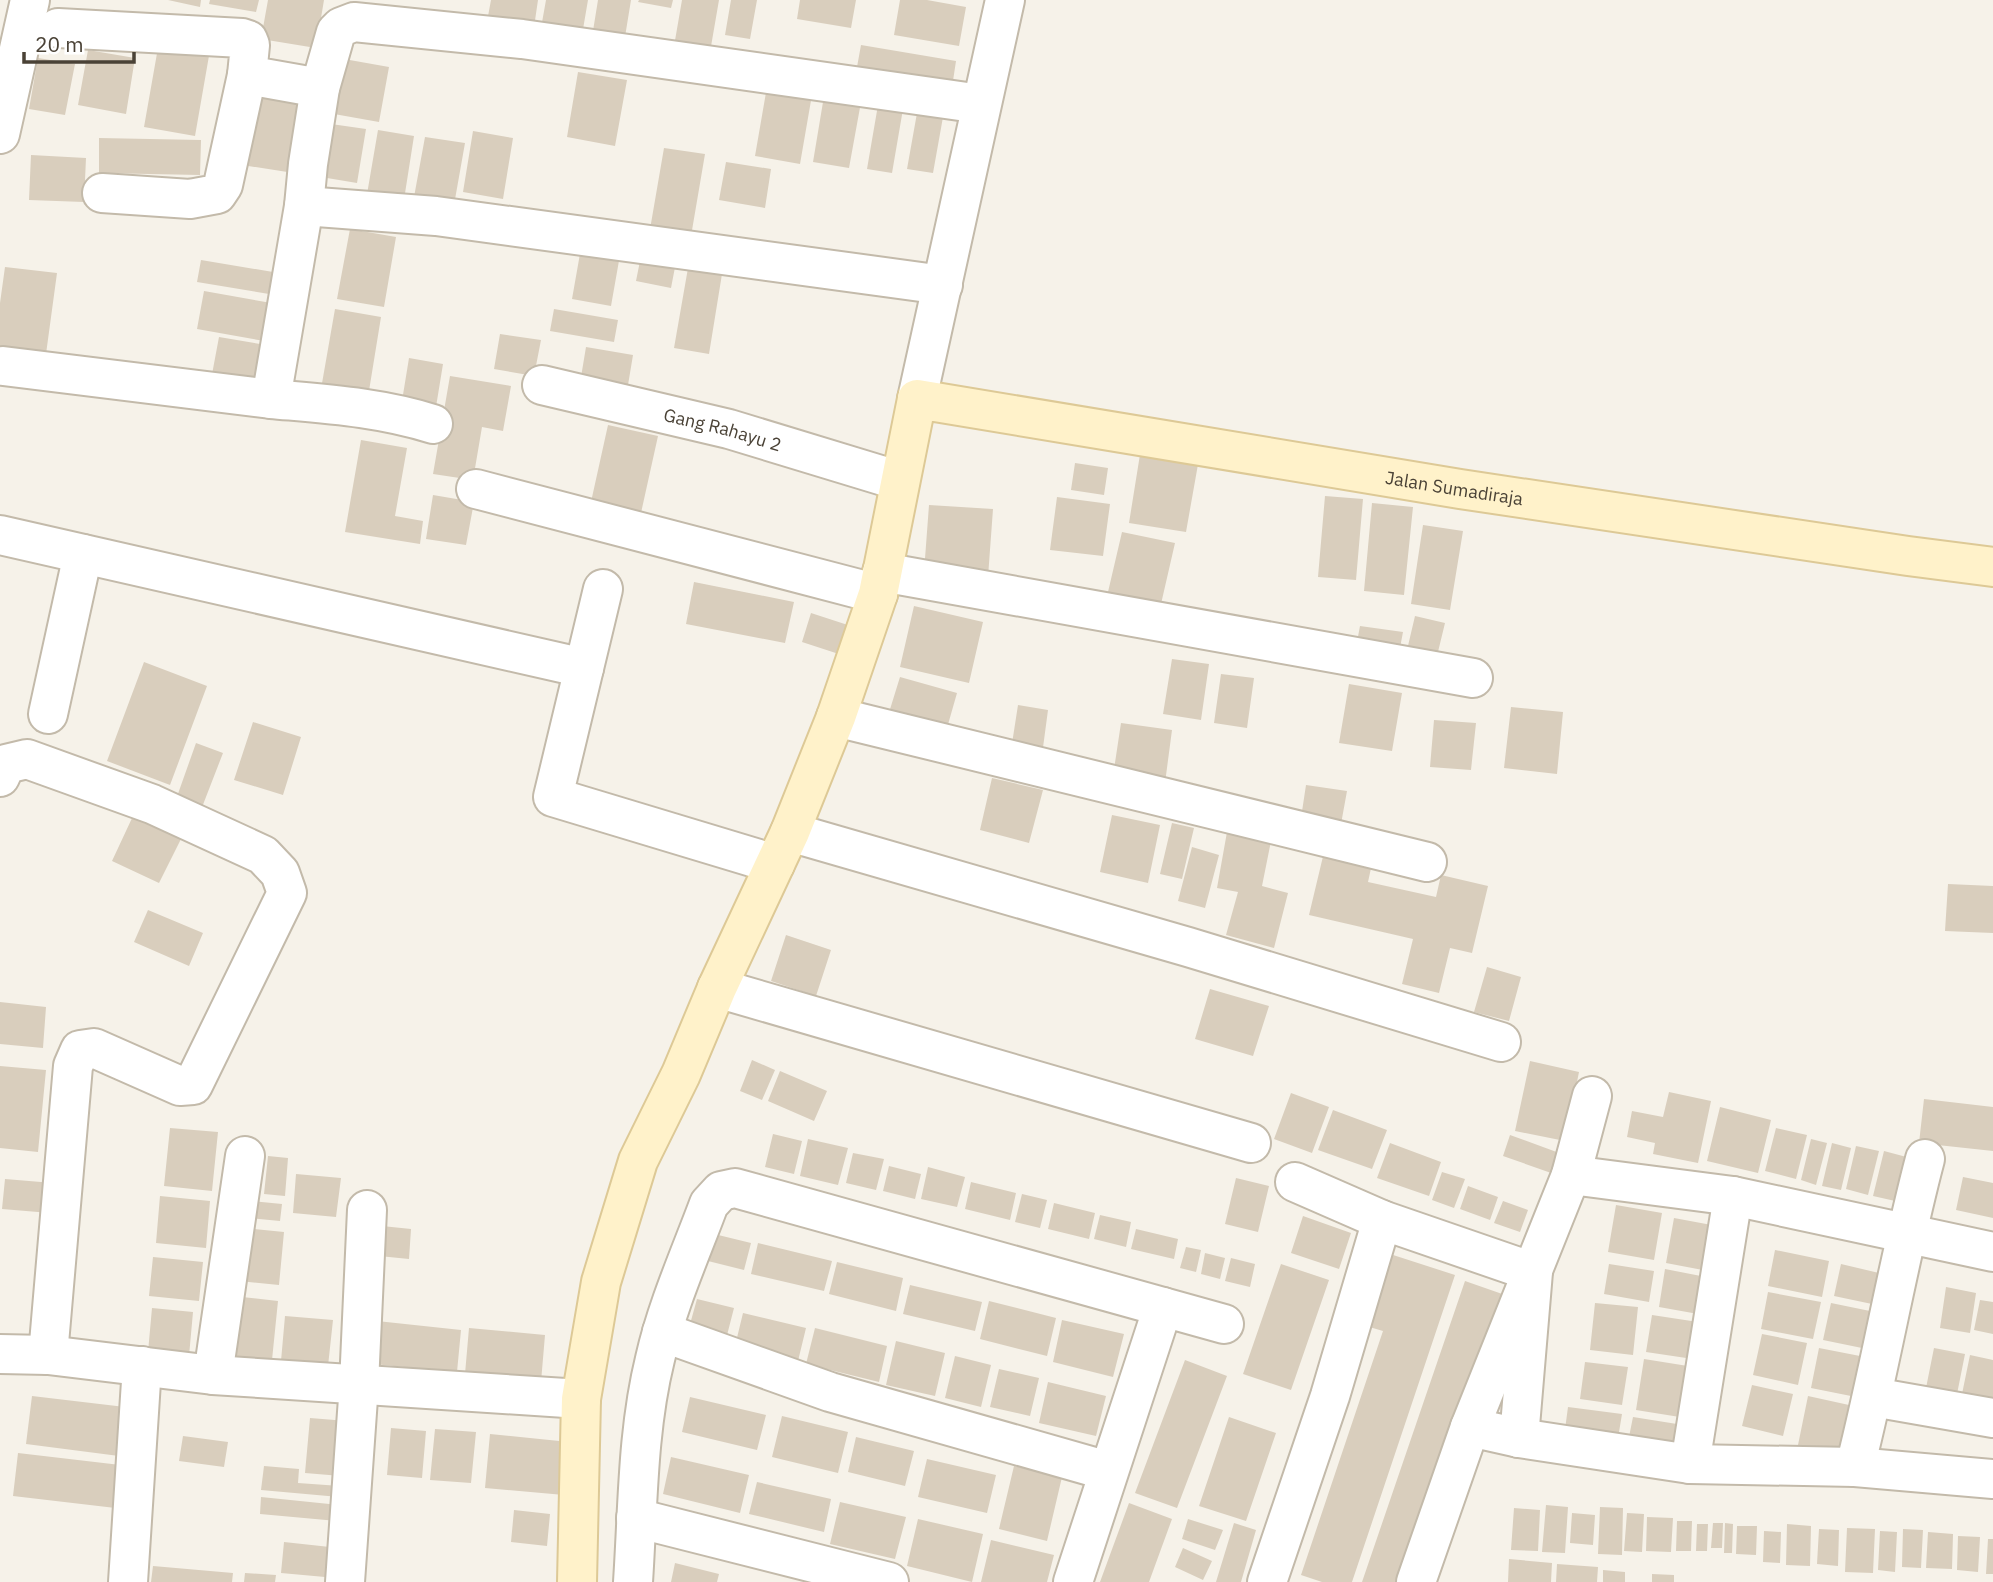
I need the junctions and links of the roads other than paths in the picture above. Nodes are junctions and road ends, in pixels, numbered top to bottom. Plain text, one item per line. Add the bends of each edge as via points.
1 (30, 0) edge
2 (1005, 0) edge
3 (58, 28) dead end
4 (247, 75) junction
5 (320, 88) junction
6 (981, 104) junction
7 (0, 134) edge
8 (102, 192) dead end
9 (304, 206) junction
10 (943, 285) junction
11 (4, 366) dead end
12 (542, 385) dead end
13 (271, 399) junction
14 (917, 399) junction
15 (433, 424) dead end
16 (900, 481) junction
17 (475, 489) dead end
18 (0, 535) edge
19 (83, 554) junction
20 (1993, 566) edge
21 (880, 583) junction
22 (603, 589) dead end
23 (584, 668) junction
24 (1473, 678) dead end
25 (48, 714) dead end
26 (836, 717) junction
27 (0, 777) edge
28 (783, 848) junction
29 (1427, 862) dead end
30 (717, 988) junction
31 (1501, 1042) dead end
32 (1592, 1096) dead end
33 (1251, 1143) dead end
34 (245, 1156) dead end
35 (1925, 1159) dead end
36 (1571, 1175) junction
37 (1295, 1182) dead end
38 (1733, 1196) junction
39 (367, 1210) dead end
40 (1382, 1220) junction
41 (1906, 1232) junction
42 (1993, 1252) edge
43 (1533, 1272) junction
44 (1163, 1307) junction
45 (1224, 1324) dead end
46 (662, 1332) junction
47 (0, 1354) edge
48 (48, 1354) junction
49 (142, 1366) junction
50 (213, 1375) junction
51 (359, 1384) junction
52 (1873, 1397) junction
53 (580, 1399) junction
54 (1993, 1418) edge
55 (1470, 1427) junction
56 (1518, 1438) junction
57 (1690, 1464) junction
58 (1855, 1467) junction
59 (1108, 1471) junction
60 (1993, 1479) edge
61 (636, 1518) junction
62 (128, 1582) edge
63 (345, 1582) edge
64 (577, 1582) edge
65 (633, 1582) edge
66 (889, 1582) edge
67 (1073, 1582) edge
68 (1267, 1582) edge
69 (1416, 1582) edge

1 - 7 street
2 - 6 street
3 - 4 street via 242,38 250,45
4 - 5 street
4 - 8 street via 223,185 216,194 190,199
5 - 6 street via 336,32 354,22 522,39
5 - 9 street
6 - 10 street
9 - 10 street via 436,216
9 - 13 street
10 - 14 street
11 - 13 street
12 - 16 street, Gang Rahayu 2 via 729,429
13 - 15 street via 373,408
14 - 16 street
14 - 20 street, Jalan Sumadiraja via 1446,487
16 - 21 street
17 - 21 street
18 - 19 street
19 - 23 street
19 - 25 street
21 - 24 street
21 - 26 street
22 - 23 street
23 - 28 street via 553,797
26 - 28 street
26 - 29 street
27 - 48 street via 6,764 27,759 152,804 263,855 280,873 287,892 192,1085 180,1086 94,1048 80,1050 73,1066
28 - 30 street
28 - 31 street via 1188,947
30 - 33 street
30 - 53 street via 638,1161 601,1282
32 - 36 street
34 - 50 street
35 - 41 street
36 - 38 street
36 - 43 street
37 - 40 street
38 - 41 street
38 - 57 street
39 - 51 street
40 - 43 street
40 - 68 street via 1330,1396
41 - 42 street
41 - 52 street
43 - 55 street
43 - 56 street
44 - 45 street
44 - 46 street via 735,1188 721,1191 709,1204
44 - 59 street
46 - 59 street via 830,1392
46 - 61 street via 644,1416
47 - 48 street
48 - 49 street
49 - 50 street
49 - 62 street
50 - 51 street
51 - 53 street
51 - 63 street
52 - 54 street
52 - 58 street
53 - 64 street
55 - 56 street
55 - 69 street
56 - 57 street
57 - 58 street
58 - 60 street
59 - 67 street
61 - 65 street
61 - 66 street

